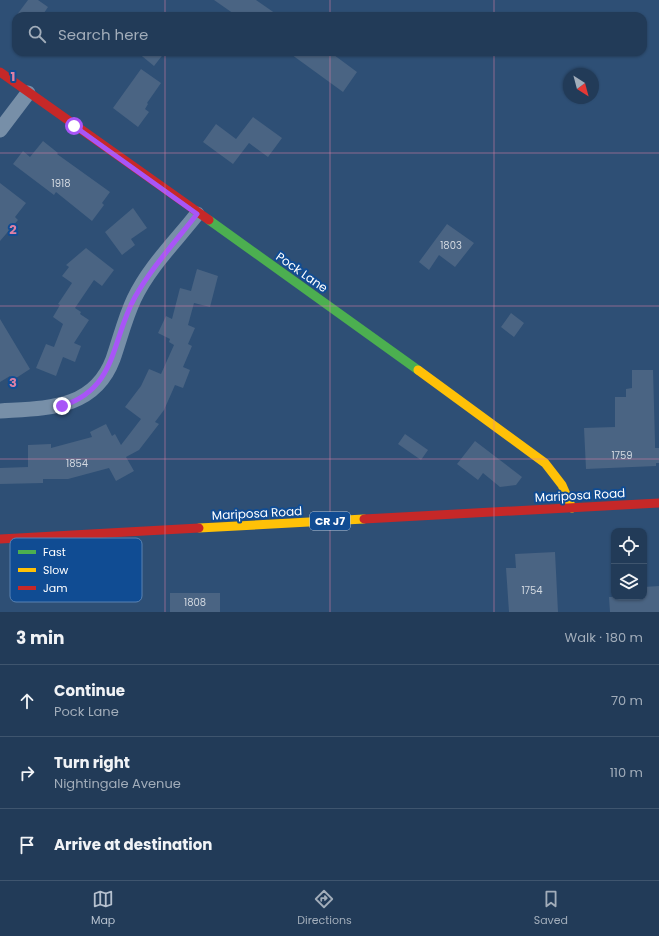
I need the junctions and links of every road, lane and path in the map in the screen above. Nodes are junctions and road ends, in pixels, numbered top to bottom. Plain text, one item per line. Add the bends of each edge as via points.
1 (0, 72) edge
2 (28, 93) junction
3 (0, 130) edge
4 (197, 214) junction
5 (0, 411) edge
6 (659, 503) edge
7 (572, 508) junction
8 (0, 538) edge

1 - 2 street, Pock Lane
2 - 3 street
2 - 4 street, Pock Lane
4 - 5 street via 134,298 113,359 99,383 87,394 62,406
4 - 7 street, Pock Lane via 341,314 545,463 562,485
6 - 7 street, Mariposa Road / CR J7
7 - 8 street, Mariposa Road / CR J7

